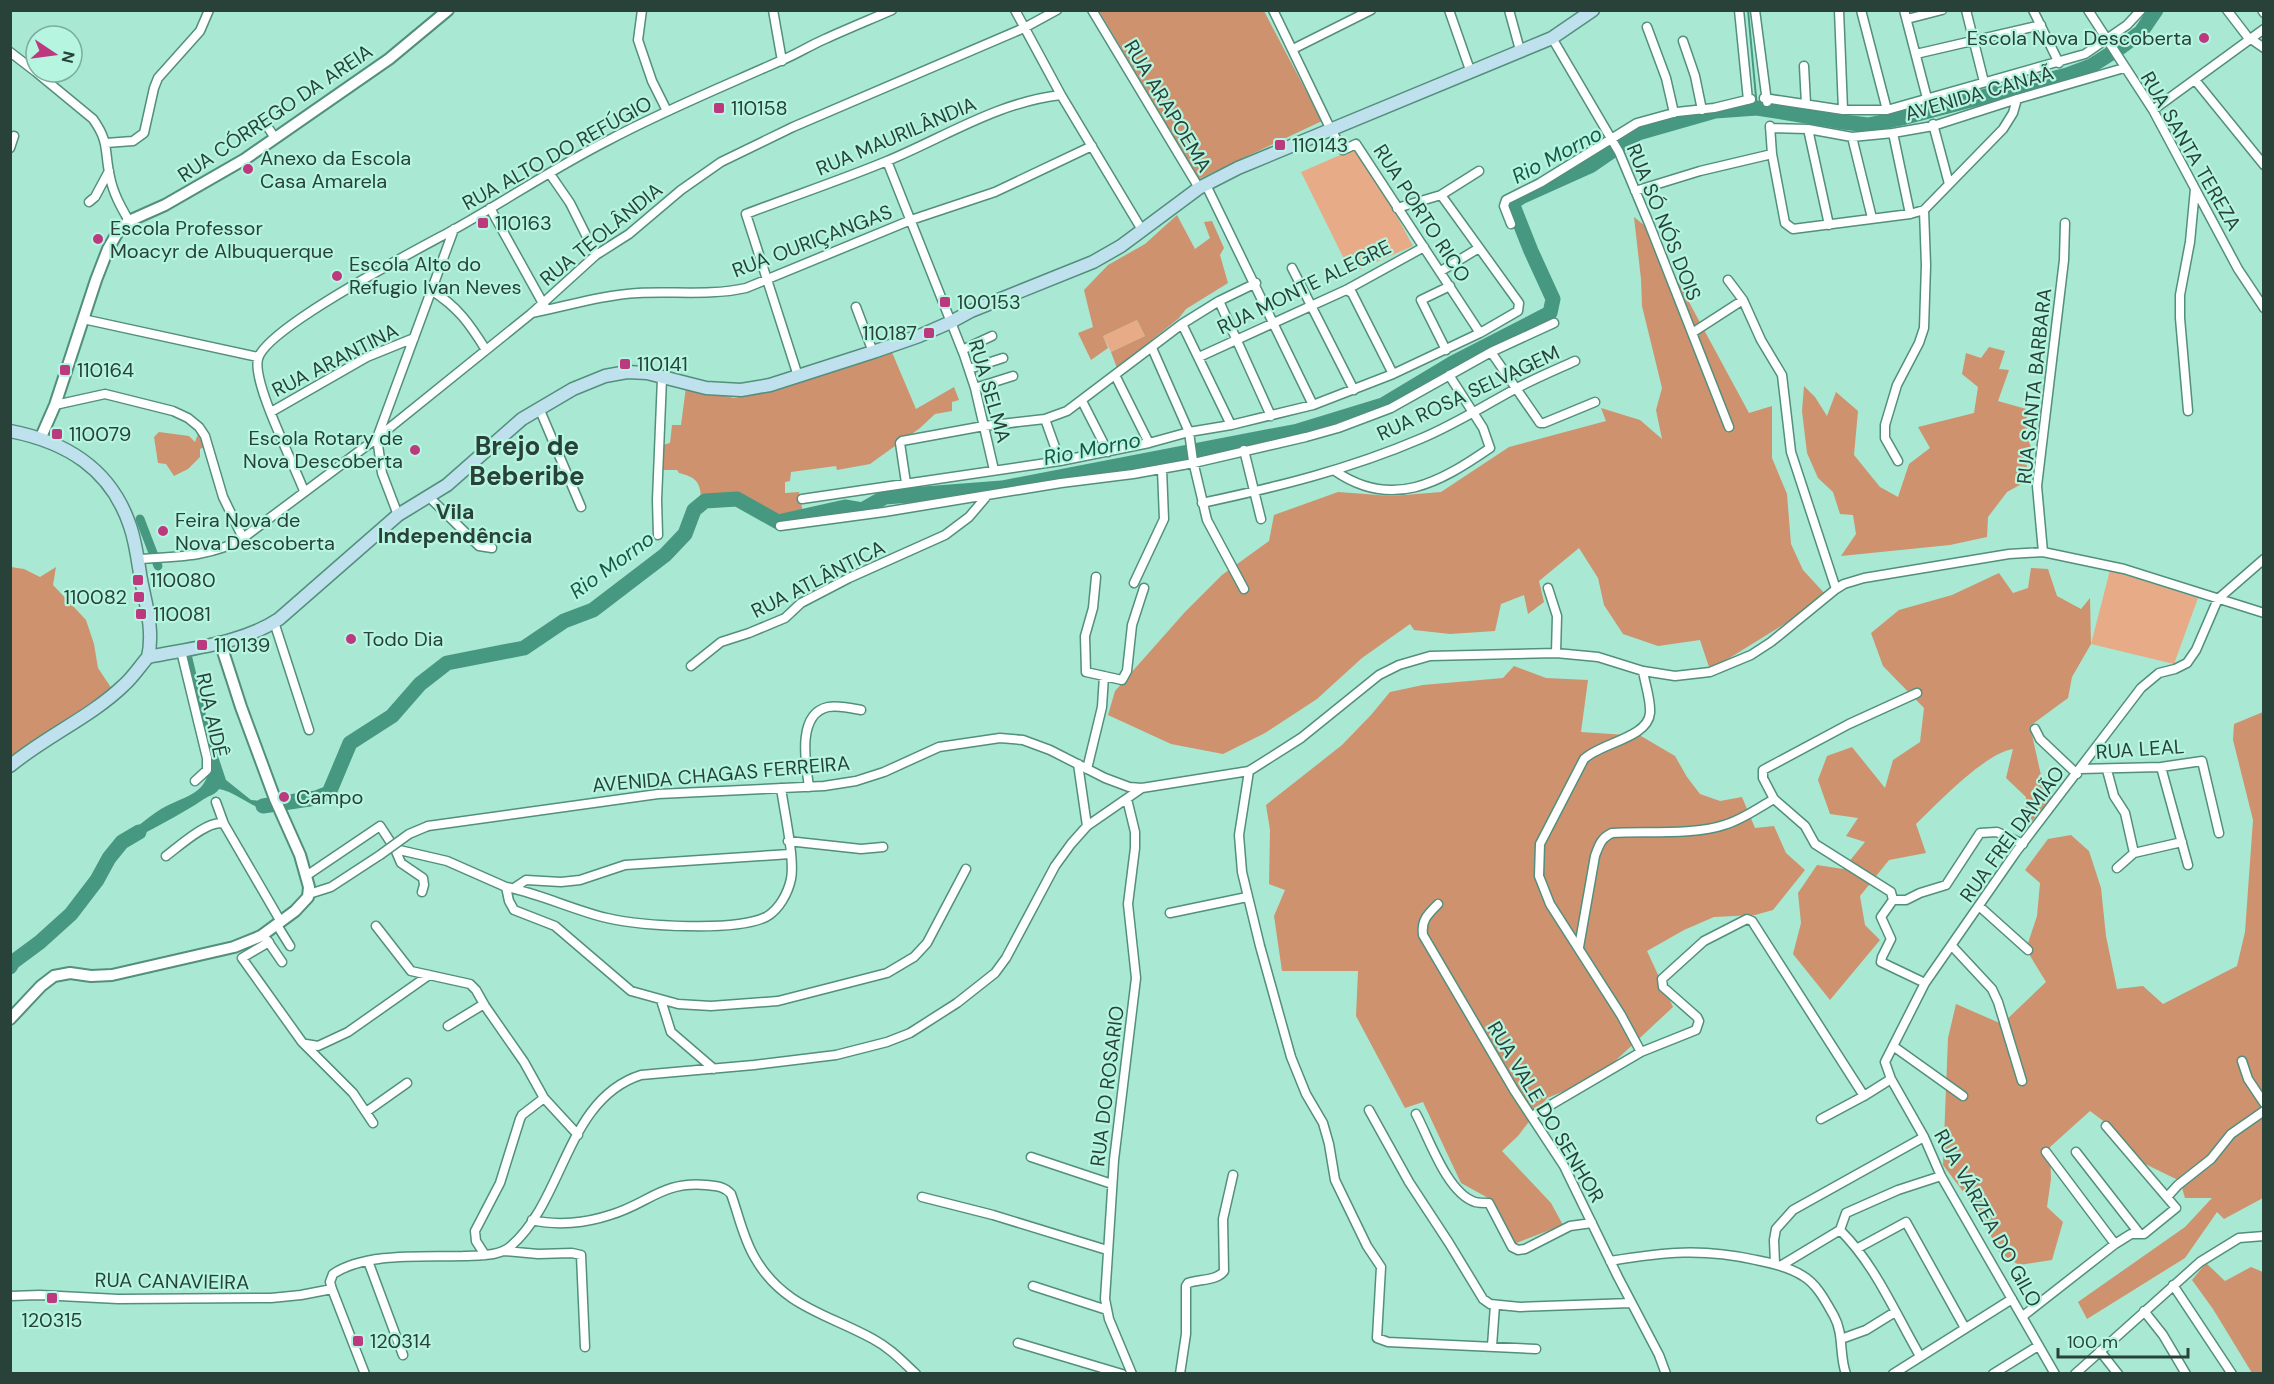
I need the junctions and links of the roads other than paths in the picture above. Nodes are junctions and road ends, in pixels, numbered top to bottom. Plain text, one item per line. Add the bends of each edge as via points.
1 (209, 10) edge
2 (448, 10) edge
3 (642, 10) edge
4 (772, 10) edge
5 (892, 10) edge
6 (1015, 10) edge
7 (1057, 10) edge
8 (1092, 10) edge
9 (1273, 10) edge
10 (1371, 10) edge
11 (1449, 10) edge
12 (1509, 10) edge
13 (1593, 10) edge
14 (1739, 10) edge
15 (1755, 10) edge
16 (1839, 10) edge
17 (1861, 10) edge
18 (1942, 10) edge
19 (1966, 10) edge
20 (2033, 10) edge
21 (2088, 10) edge
22 (2141, 10) edge
23 (2227, 10) edge
24 (879, 13) edge
25 (1905, 15) edge
26 (2041, 25) junction
27 (1647, 27) dead end
28 (1024, 28) junction
29 (2264, 29) edge
30 (1552, 38) junction
31 (2251, 39) junction
32 (1683, 40) dead end
33 (1973, 40) junction
34 (2108, 43) junction
35 (2264, 48) edge
36 (1293, 49) junction
37 (1520, 50) junction
38 (10, 51) edge
39 (1916, 54) junction
40 (782, 61) junction
41 (24, 62) edge
42 (2059, 63) junction
43 (1804, 66) dead end
44 (2123, 66) junction
45 (1470, 70) junction
46 (2195, 80) junction
47 (1984, 82) junction
48 (51, 84) edge
49 (1061, 95) junction
50 (2017, 99) junction
51 (1927, 100) junction
52 (1806, 104) junction
53 (1702, 110) junction
54 (1843, 110) junction
55 (1887, 110) junction
56 (2153, 110) junction
57 (667, 111) junction
58 (1674, 113) junction
59 (1933, 125) junction
60 (267, 126) dead end
61 (1808, 129) junction
62 (1331, 130) junction
63 (1893, 134) junction
64 (14, 136) dead end
65 (1852, 137) junction
66 (275, 138) junction
67 (1612, 139) junction
68 (106, 143) junction
69 (1092, 146) junction
70 (10, 148) edge
71 (1772, 154) junction
72 (887, 161) junction
73 (2264, 165) edge
74 (109, 171) junction
75 (1479, 171) dead end
76 (550, 174) junction
77 (1949, 184) junction
78 (1202, 186) junction
79 (2195, 188) junction
80 (1635, 192) junction
81 (1441, 195) junction
82 (89, 202) dead end
83 (490, 208) junction
84 (1397, 208) junction
85 (1924, 210) junction
86 (1910, 214) junction
87 (1872, 218) junction
88 (911, 220) junction
89 (129, 221) junction
90 (2065, 223) dead end
91 (1511, 224) dead end
92 (1830, 225) junction
93 (454, 229) junction
94 (1142, 230) junction
95 (1424, 247) junction
96 (1479, 248) junction
97 (596, 255) junction
98 (1292, 268) dead end
99 (1441, 272) junction
100 (766, 278) junction
101 (1728, 280) dead end
102 (1256, 283) junction
103 (1450, 286) junction
104 (431, 290) junction
105 (1346, 290) junction
106 (1743, 300) junction
107 (1219, 301) junction
108 (1312, 304) junction
109 (544, 307) junction
110 (856, 307) dead end
111 (2264, 308) edge
112 (532, 313) joint
113 (83, 319) junction
114 (951, 322) junction
115 (1274, 322) junction
116 (1554, 323) dead end
117 (1182, 324) junction
118 (1480, 333) junction
119 (1692, 333) junction
120 (992, 336) dead end
121 (414, 338) junction
122 (1237, 338) junction
123 (1152, 348) junction
124 (486, 350) junction
125 (962, 350) junction
126 (1446, 350) junction
127 (873, 352) junction
128 (1491, 352) junction
129 (1199, 357) junction
130 (1003, 358) dead end
131 (258, 360) junction
132 (1575, 361) dead end
133 (969, 369) junction
134 (1394, 374) junction
135 (1116, 375) junction
136 (1449, 375) junction
137 (798, 376) junction
138 (1012, 376) dead end
139 (663, 378) junction
140 (975, 388) junction
141 (1517, 388) junction
142 (1354, 390) junction
143 (1082, 401) junction
144 (1595, 402) dead end
145 (55, 405) junction
146 (1313, 405) junction
147 (539, 408) junction
148 (2188, 411) dead end
149 (270, 412) junction
150 (1473, 413) junction
151 (1271, 416) junction
152 (1045, 419) junction
153 (984, 426) junction
154 (1231, 426) junction
155 (1729, 427) dead end
156 (10, 431) edge
157 (1189, 435) junction
158 (41, 438) junction
159 (377, 438) junction
160 (1149, 443) junction
161 (1244, 450) junction
162 (1108, 452) junction
163 (1060, 461) junction
164 (1898, 461) dead end
165 (1194, 462) junction
166 (1162, 469) junction
167 (994, 470) junction
168 (1335, 471) junction
169 (906, 483) junction
170 (304, 491) junction
171 (1254, 492) junction
172 (429, 497) junction
173 (986, 497) junction
174 (802, 499) dead end
175 (1202, 503) junction
176 (580, 507) dead end
177 (398, 515) junction
178 (1261, 519) dead end
179 (780, 526) dead end
180 (658, 535) dead end
181 (243, 538) junction
182 (492, 548) dead end
183 (2043, 552) junction
184 (137, 559) junction
185 (2264, 559) edge
186 (1096, 577) dead end
187 (1134, 583) dead end
188 (1144, 588) dead end
189 (1548, 588) dead end
190 (1244, 589) dead end
191 (1836, 590) junction
192 (2218, 599) junction
193 (2264, 613) edge
194 (274, 622) junction
195 (220, 642) junction
196 (181, 651) junction
197 (1556, 653) junction
198 (148, 657) junction
199 (690, 666) dead end
200 (1643, 671) junction
201 (1104, 676) junction
202 (1917, 693) dead end
203 (861, 710) dead end
204 (2035, 729) dead end
205 (309, 730) dead end
206 (1078, 764) junction
207 (10, 766) edge
208 (2162, 767) junction
209 (1087, 769) junction
210 (2107, 770) junction
211 (1249, 771) junction
212 (2078, 772) junction
213 (195, 781) dead end
214 (809, 787) junction
215 (781, 788) junction
216 (1142, 788) junction
217 (1774, 799) junction
218 (1127, 800) junction
219 (216, 802) dead end
220 (224, 824) junction
221 (1087, 826) junction
222 (2219, 832) dead end
223 (788, 841) junction
224 (2182, 842) junction
225 (2023, 844) junction
226 (883, 847) dead end
227 (395, 849) junction
228 (790, 854) junction
229 (2134, 854) junction
230 (166, 856) dead end
231 (2188, 865) dead end
232 (2117, 868) dead end
233 (966, 869) dead end
234 (306, 876) junction
235 (510, 888) junction
236 (422, 892) dead end
237 (309, 894) junction
238 (1247, 897) junction
239 (1893, 900) junction
240 (1438, 904) dead end
241 (1979, 906) junction
242 (1170, 913) dead end
243 (279, 924) junction
244 (376, 926) dead end
245 (266, 938) junction
246 (290, 946) dead end
247 (1579, 946) junction
248 (1952, 946) junction
249 (2028, 950) dead end
250 (282, 962) dead end
251 (429, 975) junction
252 (1925, 983) junction
253 (661, 1000) junction
254 (484, 1004) junction
255 (10, 1019) edge
256 (448, 1026) dead end
257 (302, 1042) junction
258 (1893, 1046) junction
259 (1641, 1052) junction
260 (2242, 1061) dead end
261 (714, 1069) junction
262 (1891, 1079) junction
263 (2022, 1081) dead end
264 (407, 1083) dead end
265 (1864, 1096) junction
266 (1963, 1096) dead end
267 (544, 1098) junction
268 (2264, 1103) edge
269 (1369, 1110) dead end
270 (2264, 1111) edge
271 (366, 1112) junction
272 (1416, 1114) dead end
273 (1532, 1116) junction
274 (1821, 1119) dead end
275 (373, 1123) dead end
276 (2106, 1126) dead end
277 (578, 1134) junction
278 (1924, 1137) junction
279 (2046, 1152) dead end
280 (2076, 1152) dead end
281 (1031, 1157) dead end
282 (1233, 1175) dead end
283 (1941, 1176) junction
284 (1112, 1184) junction
285 (922, 1197) dead end
286 (2167, 1197) junction
287 (532, 1220) junction
288 (1592, 1223) junction
289 (1840, 1230) junction
290 (2139, 1233) junction
291 (2264, 1236) edge
292 (2115, 1244) junction
293 (1858, 1248) junction
294 (1107, 1250) junction
295 (504, 1251) junction
296 (485, 1255) junction
297 (368, 1261) junction
298 (1610, 1261) junction
299 (1778, 1265) junction
300 (2173, 1285) junction
301 (1033, 1286) dead end
302 (332, 1288) junction
303 (10, 1296) edge
304 (2012, 1299) junction
305 (1631, 1304) junction
306 (1492, 1305) junction
307 (1107, 1310) junction
308 (2144, 1311) junction
309 (1895, 1312) junction
310 (2023, 1316) junction
311 (1965, 1328) junction
312 (1841, 1339) junction
313 (1018, 1343) dead end
314 (1492, 1346) junction
315 (2038, 1346) junction
316 (585, 1347) dead end
317 (1536, 1349) dead end
318 (2100, 1351) junction
319 (403, 1355) dead end
320 (1920, 1356) junction
321 (365, 1374) edge
322 (916, 1374) edge
323 (1122, 1374) edge
324 (1132, 1374) edge
325 (1180, 1374) edge
326 (1666, 1374) edge
327 (1846, 1374) edge
328 (1893, 1374) edge
329 (1993, 1374) edge
330 (2055, 1374) edge
331 (2075, 1374) edge
332 (2118, 1374) edge
333 (2186, 1374) edge
334 (2232, 1374) edge

1 - 68 street via 201,31 158,78 144,133 133,141
2 - 66 street, RUA CÓRREGO DA AREIA via 389,59
3 - 57 street via 638,40
4 - 40 street
5 - 24 street, RUA ALTO DO REFÚGIO
6 - 28 street
7 - 28 street, RUA TEOLÂNDIA
8 - 78 street, RUA ARAPOEMA
9 - 36 street
10 - 36 street
11 - 45 street
12 - 37 street
13 - 30 main road
14 - 53 street via 1750,100
15 - 52 street, AVENIDA CANAÃ via 1766,99
16 - 54 street
17 - 55 street
18 - 25 street
19 - 33 street
20 - 26 street
21 - 34 street, RUA SANTA TEREZA
22 - 34 street, AVENIDA CANAÃ
23 - 31 street
24 - 40 street, RUA ALTO DO REFÚGIO
25 - 39 street
26 - 33 street
26 - 42 street
27 - 58 street
28 - 49 street
28 - 97 street, RUA TEOLÂNDIA via 721,162
29 - 31 street
30 - 37 main road
30 - 67 street, RUA SÓ NÓS DOIS
31 - 35 street
31 - 46 street
32 - 53 street
33 - 39 street
33 - 47 street
34 - 42 street, AVENIDA CANAÃ
34 - 44 street, RUA SANTA TEREZA
36 - 62 street
37 - 45 main road
38 - 41 street
39 - 51 street
40 - 57 street, RUA ALTO DO REFÚGIO
42 - 47 street, AVENIDA CANAÃ
43 - 52 street
44 - 50 street, AVENIDA CANAÃ
44 - 56 street, RUA SANTA TEREZA
45 - 62 main road
46 - 56 street
46 - 73 street
47 - 51 street, AVENIDA CANAÃ
48 - 68 street via 93,118
49 - 69 street
49 - 72 street, RUA MAURILÂNDIA via 999,110
50 - 59 street, AVENIDA CANAÃ
50 - 77 street via 2003,129
51 - 55 street, AVENIDA CANAÃ
52 - 54 street, AVENIDA CANAÃ
53 - 58 street
54 - 55 street, AVENIDA CANAÃ
56 - 79 street, RUA SANTA TEREZA
57 - 76 street, RUA ALTO DO REFÚGIO
58 - 67 street via 1637,123
59 - 63 street, AVENIDA CANAÃ
59 - 77 street
60 - 66 street
61 - 65 street, AVENIDA CANAÃ
61 - 71 street, AVENIDA CANAÃ via 1770,127
61 - 92 street
62 - 78 main road
62 - 84 street, RUA PORTO RICO via 1343,150 1356,144
63 - 65 street, AVENIDA CANAÃ
63 - 86 street
64 - 70 street
65 - 87 street
66 - 89 street, RUA CÓRREGO DA AREIA via 224,172
67 - 80 street, RUA SÓ NÓS DOIS
67 - 91 street via 1506,200 1504,206
68 - 74 street
69 - 88 street, RUA OURIÇANGAS via 995,192
69 - 94 street
71 - 80 street
71 - 92 street via 1785,223 1793,229
72 - 88 street, RUA SELMA
72 - 100 street, RUA MAURILÂNDIA via 746,214
74 - 82 street
74 - 89 street via 113,190
75 - 81 street
76 - 83 street, RUA ALTO DO REFÚGIO
76 - 97 street
77 - 85 street
78 - 94 main road
78 - 102 street, RUA ARAPOEMA
79 - 111 street, RUA SANTA TEREZA
79 - 148 street via 2180,295
80 - 119 street, RUA SÓ NÓS DOIS
81 - 84 street
81 - 96 street
83 - 93 street, RUA ALTO DO REFÚGIO
83 - 109 street
84 - 95 street, RUA PORTO RICO
85 - 86 street
85 - 164 street via 1924,328 1897,385 1885,425 1884,438
86 - 87 street
87 - 92 street
88 - 100 street, RUA OURIÇANGAS
88 - 114 street, RUA SELMA
89 - 113 street, RUA CÓRREGO DA AREIA via 108,249
90 - 183 street, RUA SANTA BARBARA via 2063,273 2037,486
93 - 104 street
93 - 131 street, RUA ALTO DO REFÚGIO via 314,310 264,348
94 - 114 main road via 1093,262
95 - 99 street, RUA PORTO RICO
95 - 105 street, RUA MONTE ALEGRE
96 - 99 street
96 - 118 street via 1520,303 1518,311
97 - 109 street, RUA TEOLÂNDIA
98 - 108 street
99 - 103 street, RUA PORTO RICO
100 - 109 street, RUA OURIÇANGAS via 746,288 725,292 638,293
100 - 137 street
101 - 106 street
102 - 107 street
102 - 115 street, RUA ARAPOEMA
103 - 118 street, RUA PORTO RICO
103 - 126 street via 1421,300
104 - 121 street
104 - 124 street via 463,315
105 - 108 street, RUA MONTE ALEGRE
105 - 134 street via 1352,293
106 - 119 street
106 - 191 street via 1782,375 1791,452
107 - 117 street
107 - 122 street
108 - 115 street, RUA MONTE ALEGRE
108 - 142 street
109 - 112 street, RUA OURIÇANGAS
110 - 127 street
112 - 124 street, RUA TEOLÂNDIA
113 - 131 street
113 - 145 street, RUA CÓRREGO DA AREIA
114 - 125 street, RUA SELMA
114 - 127 main road
115 - 122 street, RUA MONTE ALEGRE
115 - 146 street, RUA ARAPOEMA
116 - 128 street
117 - 123 street
117 - 129 street
118 - 126 street
119 - 155 street, RUA SÓ NÓS DOIS
120 - 125 street
121 - 149 street, RUA ARANTINA via 367,357
121 - 159 street
122 - 129 street, RUA MONTE ALEGRE
122 - 151 street
123 - 135 street
123 - 157 street
124 - 159 street, RUA TEOLÂNDIA
125 - 133 street, RUA SELMA
126 - 134 street
127 - 137 main road
128 - 136 street
128 - 141 street
129 - 154 street
130 - 133 street
131 - 149 street
132 - 141 street, RUA ROSA SELVAGEM
133 - 140 street, RUA SELMA
134 - 142 street
135 - 143 street
135 - 160 street
136 - 150 street
136 - 161 street via 1374,415 1306,437
137 - 139 main road via 754,389 727,390
138 - 140 street
139 - 147 main road via 642,372 605,376
139 - 180 street
140 - 153 street, RUA SELMA
141 - 144 street via 1540,423
141 - 150 street, RUA ROSA SELVAGEM
142 - 146 street
143 - 152 street
143 - 162 street
145 - 158 street, RUA CÓRREGO DA AREIA
145 - 181 street via 105,394 188,418 205,436 223,497
146 - 151 street
147 - 172 main road
147 - 176 street
149 - 170 street
150 - 168 street, RUA ROSA SELVAGEM via 1421,439
150 - 168 street via 1490,448 1428,485 1376,490 1349,481
151 - 154 street
152 - 153 street
152 - 163 street
153 - 167 street, RUA SELMA
153 - 169 street via 902,441
154 - 157 street
156 - 158 main road
157 - 160 street
157 - 165 street
158 - 184 main road via 72,452 108,484 124,511
159 - 170 street, RUA TEOLÂNDIA
159 - 177 street via 382,473
160 - 162 street
161 - 165 street
161 - 171 street
162 - 163 street
163 - 167 street
165 - 166 street
165 - 175 street
166 - 173 street
166 - 187 street via 1164,519
167 - 169 street
168 - 171 street, RUA ROSA SELVAGEM
169 - 174 street
170 - 181 street, RUA TEOLÂNDIA
171 - 175 street, RUA ROSA SELVAGEM
171 - 178 street
172 - 177 main road
172 - 182 street via 479,546
173 - 179 street
173 - 199 street, RUA ATLÂNTICA via 969,517 945,535 849,578 801,603 785,618 721,642
175 - 190 street
177 - 194 main road
181 - 184 street, RUA TEOLÂNDIA via 215,550
183 - 191 street, AVENIDA CHAGAS FERREIRA via 1864,578
183 - 192 street, AVENIDA CHAGAS FERREIRA via 2124,569
184 - 198 main road via 150,628
185 - 192 street
186 - 201 street via 1085,636 1086,672
188 - 201 street via 1132,625 1127,671 1122,680
189 - 197 street via 1557,616
191 - 200 street, AVENIDA CHAGAS FERREIRA via 1751,655 1710,672 1675,676
192 - 193 street, AVENIDA CHAGAS FERREIRA
192 - 212 street, RUA FREI DAMIÃO via 2187,663 2159,673 2141,688
194 - 195 main road
194 - 205 street
195 - 196 main road
195 - 234 street
196 - 198 main road
196 - 213 street, RUA AIDÊ via 207,758 207,770
197 - 200 street, AVENIDA CHAGAS FERREIRA via 1598,657
197 - 211 street, AVENIDA CHAGAS FERREIRA via 1430,656 1399,664 1379,675 1302,738
198 - 207 main road via 107,700
200 - 247 street via 1649,719 1633,735 1591,752 1584,759 1540,844 1539,876 1543,888
201 - 209 street via 1102,707
202 - 217 street via 1763,770
203 - 214 street via 827,707 809,724 805,755
204 - 212 street via 2040,739
206 - 209 street, AVENIDA CHAGAS FERREIRA
206 - 214 street, AVENIDA CHAGAS FERREIRA via 1020,739 1000,738 939,747 856,781
206 - 221 street
208 - 210 street, RUA LEAL
208 - 222 street, RUA LEAL via 2202,761
208 - 224 street
209 - 216 street, AVENIDA CHAGAS FERREIRA via 1129,787
210 - 212 street, RUA LEAL
210 - 229 street via 2114,796 2125,813
211 - 216 street, AVENIDA CHAGAS FERREIRA
211 - 238 street via 1239,849
212 - 225 street, RUA FREI DAMIÃO
214 - 215 street, AVENIDA CHAGAS FERREIRA
215 - 223 street
215 - 237 street, AVENIDA CHAGAS FERREIRA, bridge via 658,794 428,826 409,834 331,887
216 - 218 street
217 - 239 street via 1805,826 1815,844 1891,892
217 - 247 street via 1723,826 1612,833 1605,837 1595,856
218 - 221 street
218 - 284 street, RUA DO ROSARIO via 1136,848 1128,904 1136,978
219 - 220 street
220 - 230 street via 208,826
220 - 243 street
221 - 261 street via 1055,866 995,974 957,1004 910,1033 862,1049
223 - 226 street via 861,849
223 - 228 street
224 - 229 street
224 - 231 street
225 - 239 street via 1997,832 1980,833 1946,885 1906,900
225 - 241 street, RUA FREI DAMIÃO
227 - 234 street via 380,826
227 - 235 street via 447,861
227 - 236 street via 401,863 423,878
228 - 235 street via 625,866 580,880 526,880
228 - 235 street via 791,878 783,900 766,917 742,923 642,924 606,918
229 - 232 street
233 - 253 street via 927,943 914,957 887,973 778,1001 711,1006
234 - 237 street
235 - 253 street via 508,901 514,910 555,926 631,991
237 - 243 street, AVENIDA CHAGAS FERREIRA
238 - 242 street
238 - 314 street via 1291,1057 1325,1129 1335,1180 1381,1267 1377,1338 1388,1342
239 - 252 street via 1881,917 1891,937 1881,962
240 - 273 street, RUA VALE DO SENHOR via 1425,918 1423,935
241 - 248 street, RUA FREI DAMIÃO
241 - 249 street
243 - 245 street, AVENIDA CHAGAS FERREIRA
243 - 246 street
244 - 251 street via 411,970
245 - 250 street
245 - 255 street, AVENIDA CHAGAS FERREIRA via 112,975 54,976
245 - 257 street via 242,958
247 - 259 street
248 - 252 street, RUA FREI DAMIÃO
248 - 263 street via 1992,989
251 - 254 street via 470,984
251 - 257 street via 348,1032 318,1046
252 - 258 street, RUA FREI DAMIÃO
253 - 261 street via 671,1032
254 - 256 street
254 - 267 street
257 - 271 street via 353,1093
258 - 262 street, RUA FREI DAMIÃO via 1885,1062
258 - 266 street
259 - 265 street via 1698,1026 1697,1017 1663,987 1665,975 1704,941 1747,919 1752,921
259 - 273 street
260 - 268 street via 2248,1079
261 - 277 street via 627,1079 596,1106
262 - 265 street
262 - 278 street, RUA VÁRZEA DO GILO
264 - 271 street
265 - 274 street
267 - 277 street
267 - 296 street via 522,1115 500,1183 475,1231
269 - 306 street via 1409,1182 1483,1299
270 - 286 street via 2231,1134 2211,1159
271 - 275 street
272 - 288 street via 1452,1184 1476,1202 1489,1203 1512,1247 1525,1248 1570,1226
273 - 288 street, RUA VALE DO SENHOR via 1564,1166
276 - 286 street
277 - 287 street
278 - 283 street, RUA VÁRZEA DO GILO
278 - 299 street via 1793,1210 1776,1229
279 - 292 street
280 - 290 street
281 - 284 street
282 - 325 street via 1223,1219 1224,1271 1218,1277 1186,1286 1186,1334
283 - 289 street via 1846,1213
283 - 304 street, RUA VÁRZEA DO GILO
284 - 294 street, RUA DO ROSARIO
285 - 294 street
286 - 290 street via 2176,1208 2144,1234
287 - 295 street
287 - 322 street via 554,1224 608,1216 682,1184 727,1189 756,1261 777,1287 810,1311 880,1343
288 - 298 street, RUA VALE DO SENHOR
289 - 293 street
289 - 299 street
290 - 292 street
291 - 300 street via 2239,1238 2200,1262
292 - 310 street
293 - 309 street
293 - 311 street via 1906,1222
294 - 307 street, RUA DO ROSARIO
295 - 296 street
295 - 316 street via 581,1255
296 - 297 street
297 - 302 street via 333,1274
297 - 319 street
298 - 299 street via 1691,1251 1731,1254
298 - 305 street, RUA VALE DO SENHOR
299 - 312 street via 1805,1276 1814,1285 1835,1318
300 - 308 street
300 - 334 street
301 - 307 street
302 - 303 street, RUA CANAVIEIRA via 272,1298
302 - 321 street
304 - 310 street, RUA VÁRZEA DO GILO
304 - 311 street
305 - 306 street
305 - 326 street, RUA VALE DO SENHOR
306 - 314 street
307 - 324 street, RUA DO ROSARIO
308 - 318 street
308 - 333 street
309 - 312 street via 1866,1330
309 - 320 street
310 - 315 street, RUA VÁRZEA DO GILO
311 - 320 street
312 - 327 street
313 - 323 street
314 - 317 street
315 - 329 street
315 - 330 street, RUA VÁRZEA DO GILO
318 - 331 street
318 - 332 street
320 - 328 street

